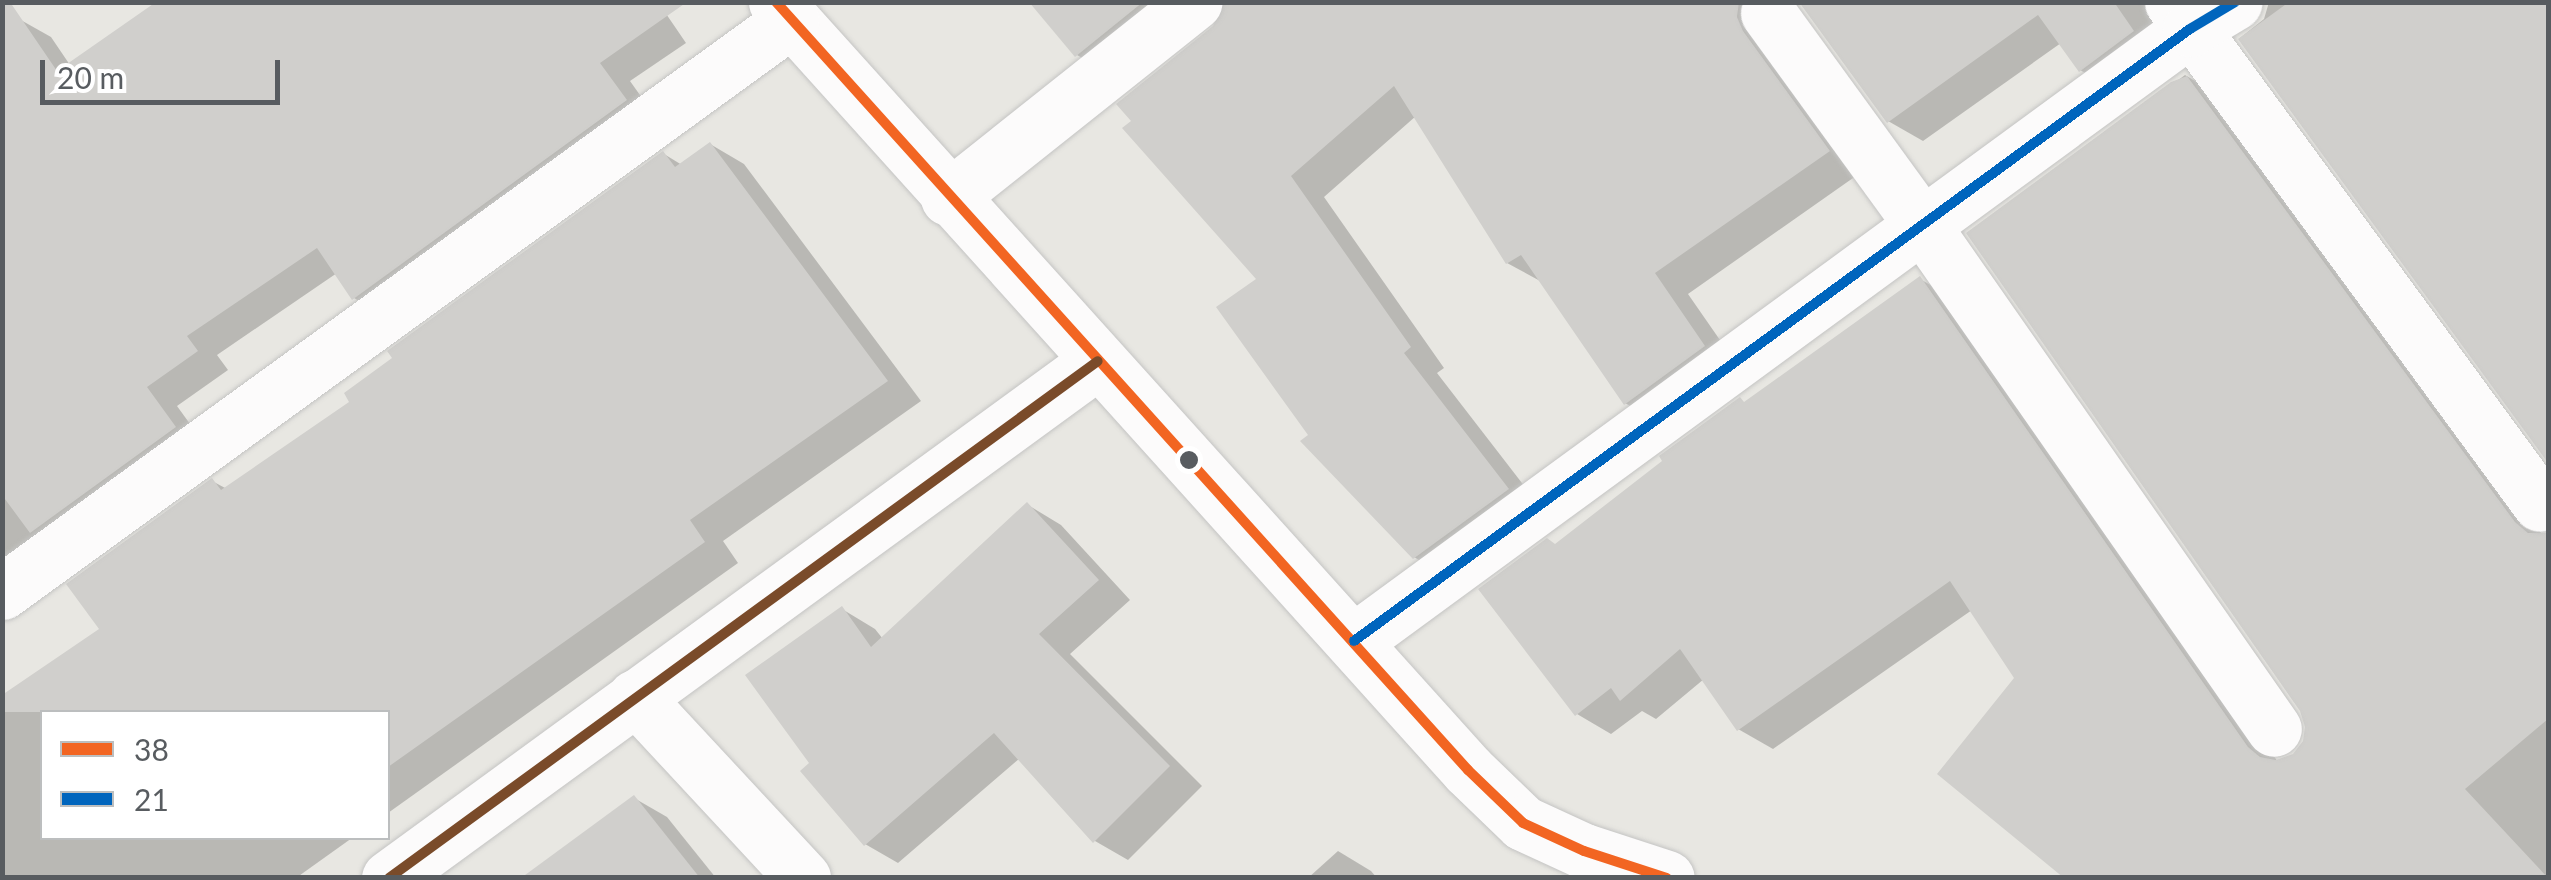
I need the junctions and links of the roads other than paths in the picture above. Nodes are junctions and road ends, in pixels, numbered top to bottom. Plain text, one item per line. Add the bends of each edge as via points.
1 (1194, 2) edge
2 (783, 11) edge
3 (2198, 11) edge
4 (1768, 13) dead end
5 (948, 198) junction
6 (1924, 226) junction
7 (1098, 361) junction
8 (2540, 504) dead end
9 (2, 592) edge
10 (1354, 641) junction
11 (635, 697) junction
12 (2274, 730) dead end
13 (390, 878) edge
14 (802, 878) edge
15 (1667, 878) edge

1 - 5 street
2 - 5 street
2 - 9 street
3 - 6 street
3 - 8 street
4 - 6 street
5 - 7 street
6 - 10 street
6 - 12 street
7 - 10 street
7 - 11 street
10 - 15 street via 1523,823
11 - 13 street
11 - 14 street

